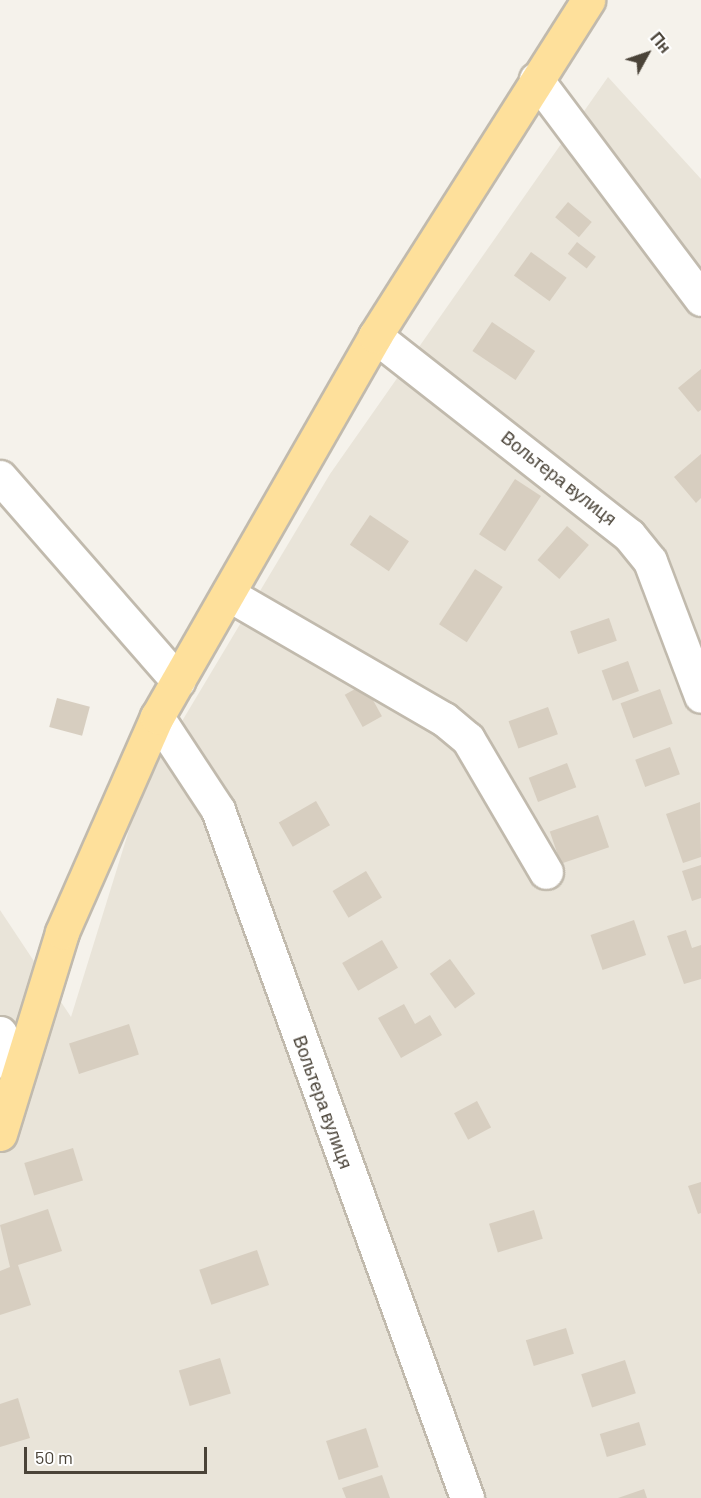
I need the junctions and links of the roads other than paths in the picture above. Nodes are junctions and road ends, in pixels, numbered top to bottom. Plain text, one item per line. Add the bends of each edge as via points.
1 (588, 0) edge
2 (536, 80) junction
3 (701, 299) edge
4 (375, 336) junction
5 (0, 477) edge
6 (228, 594) junction
7 (691, 637) edge
8 (178, 681) junction
9 (701, 696) edge
10 (157, 717) junction
11 (546, 872) dead end
12 (0, 1033) edge
13 (17, 1075) junction
14 (0, 1134) edge
15 (467, 1498) edge

1 - 2 main road
2 - 3 street
2 - 4 main road
4 - 6 main road
4 - 7 street, Вольтера вулиця via 612,517 650,561
5 - 8 street
6 - 8 main road
6 - 11 street via 444,719 468,739
7 - 9 street, Вольтера вулиця
8 - 10 main road
10 - 13 main road via 88,863
10 - 15 street, Вольтера вулиця via 218,810
12 - 13 street
13 - 14 main road

